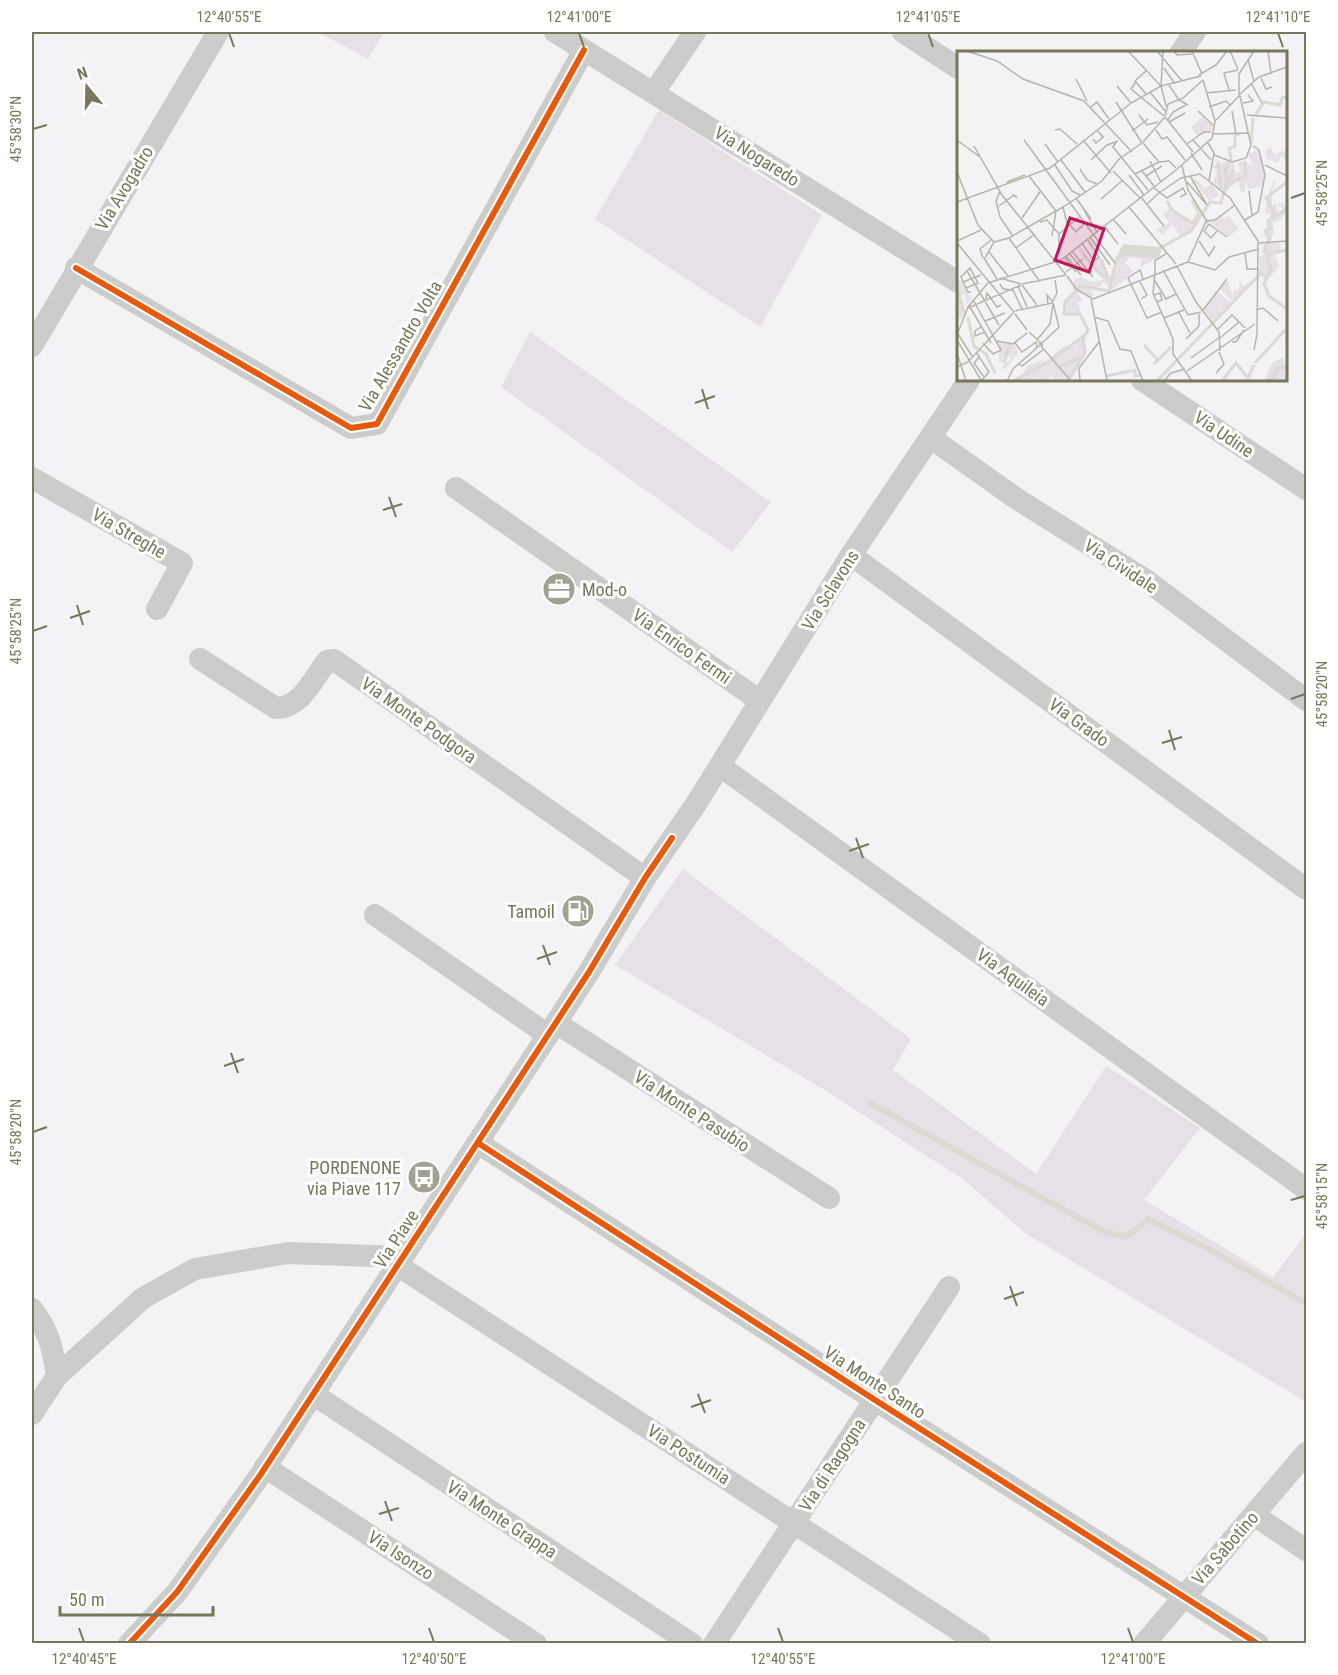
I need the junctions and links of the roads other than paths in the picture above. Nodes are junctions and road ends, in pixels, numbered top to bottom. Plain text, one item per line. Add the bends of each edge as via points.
1 (218, 32) edge
2 (555, 32) edge
3 (695, 32) edge
4 (903, 32) edge
5 (1195, 32) edge
6 (584, 50) junction
7 (1182, 51) edge
8 (957, 67) edge
9 (654, 92) junction
10 (76, 268) junction
11 (957, 281) edge
12 (32, 346) edge
13 (968, 381) edge
14 (1144, 381) edge
15 (931, 438) junction
16 (32, 478) edge
17 (456, 488) dead end
18 (1306, 489) edge
19 (851, 555) junction
20 (157, 609) dead end
21 (200, 659) dead end
22 (1306, 700) edge
23 (760, 701) junction
24 (720, 766) junction
25 (672, 838) joint
26 (645, 878) junction
27 (1306, 889) edge
28 (375, 915) dead end
29 (552, 1029) junction
30 (477, 1143) junction
31 (1306, 1189) edge
32 (829, 1198) dead end
33 (399, 1261) junction
34 (949, 1287) dead end
35 (32, 1309) edge
36 (57, 1376) junction
37 (313, 1394) junction
38 (875, 1400) junction
39 (32, 1414) edge
40 (1306, 1453) edge
41 (266, 1467) junction
42 (1254, 1515) junction
43 (794, 1522) junction
44 (1306, 1550) edge
45 (1184, 1596) junction
46 (129, 1644) edge
47 (536, 1644) edge
48 (692, 1644) edge
49 (714, 1644) edge
50 (980, 1644) edge
51 (1144, 1644) edge
52 (1258, 1644) edge

1 - 10 street, Via Avogadro
2 - 6 street, Via Nogaredo
3 - 9 street
4 - 8 street
5 - 7 street
6 - 9 street, Via Nogaredo
6 - 10 street, Via Alessandro Volta via 377,424 351,428
9 - 11 street, Via Nogaredo
10 - 12 street, Via Avogadro
13 - 15 street, Via Sclavons
14 - 18 street, Via Udine
15 - 19 street, Via Sclavons
15 - 22 street, Via Cividale via 1017,499 1146,580
16 - 20 street, Via Streghe via 182,563
17 - 23 street, Via Enrico Fermi
19 - 23 street, Via Sclavons
19 - 27 street, Via Grado
21 - 26 street, Via Monte Podgora via 276,708 287,708 297,702 327,661 334,660
23 - 24 street, Via Sclavons
24 - 25 street, Via Sclavons
24 - 31 street, Via Aquileia
25 - 26 street, Via Piave
26 - 29 street, Via Piave
28 - 29 street, Via Monte Pasubio
29 - 30 street, Via Piave
29 - 32 street, Via Monte Pasubio
30 - 33 street, Via Piave
30 - 38 street, Via Monte Santo
33 - 36 street via 288,1253 195,1269 143,1298
33 - 37 street, Via Piave
33 - 43 street, Via Postumia
34 - 38 street, Via di Ragogna
35 - 36 street via 53,1347
36 - 39 street
37 - 41 street, Via Piave
37 - 48 street, Via Monte Grappa
38 - 43 street, Via di Ragogna
38 - 45 street, Via Monte Santo
40 - 42 street, Via Sabotino
41 - 46 street, Via Piave via 177,1592
41 - 47 street, Via Isonzo
42 - 44 street
42 - 45 street, Via Sabotino
43 - 49 street, Via di Ragogna
43 - 50 street, Via Postumia
45 - 51 street, Via Sabotino
45 - 52 street, Via Monte Santo

